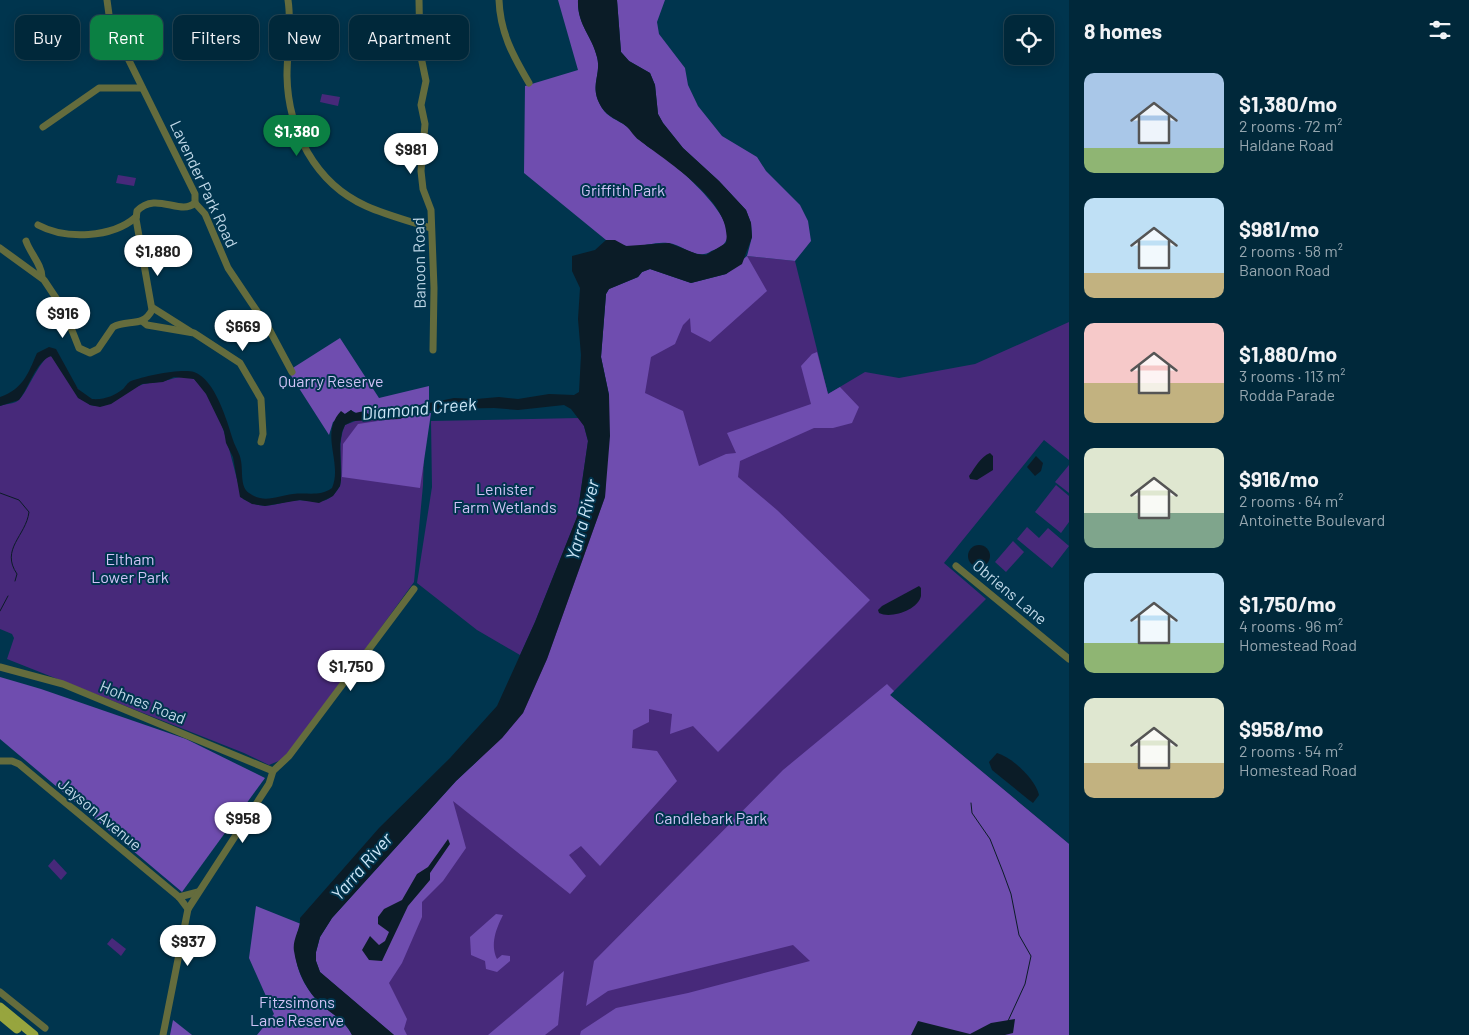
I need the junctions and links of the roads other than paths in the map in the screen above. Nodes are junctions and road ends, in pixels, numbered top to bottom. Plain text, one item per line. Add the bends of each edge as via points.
1 (107, 0) edge
2 (288, 0) edge
3 (420, 0) edge
4 (499, 0) edge
5 (529, 83) dead end
6 (142, 88) junction
7 (44, 127) dead end
8 (195, 203) junction
9 (136, 218) junction
10 (38, 225) dead end
11 (431, 228) junction
12 (26, 241) dead end
13 (0, 248) edge
14 (42, 278) junction
15 (153, 308) junction
16 (142, 321) junction
17 (194, 333) junction
18 (433, 350) dead end
19 (292, 372) dead end
20 (260, 442) dead end
21 (956, 566) dead end
22 (414, 589) dead end
23 (1069, 659) edge
24 (0, 667) edge
25 (0, 761) edge
26 (273, 771) junction
27 (198, 892) junction
28 (179, 897) junction
29 (188, 909) junction
30 (1, 996) edge
31 (0, 1007) edge
32 (0, 1015) edge
33 (45, 1028) dead end
34 (25, 1035) edge
35 (34, 1035) edge
36 (163, 1035) edge

1 - 6 street, Lavender Park Road via 110,22
2 - 11 street via 287,76 290,101 309,158 348,196 366,206
3 - 11 street, Banoon Road via 420,58 426,80 421,105 425,124 421,171 423,189 430,204
4 - 5 street via 501,26
6 - 7 street via 99,88
6 - 8 street, Lavender Park Road via 195,194
8 - 9 street via 186,207 153,203 141,208
8 - 19 street, Lavender Park Road via 205,214 228,268 269,329
9 - 10 street via 121,227 88,234 59,233
9 - 15 street
11 - 18 street, Banoon Road
12 - 14 street
13 - 14 street
14 - 16 street via 63,307 78,346 84,352 98,349 116,325
15 - 16 street
15 - 17 street
16 - 17 street via 147,325
17 - 20 street via 242,366 261,398 263,434
21 - 23 street, Obriens Lane
22 - 26 street via 289,756
24 - 26 street, Hohnes Road via 63,684
25 - 28 street, Jayson Avenue via 19,764
26 - 27 street via 269,784
27 - 28 street
27 - 29 street
28 - 29 street, Jayson Avenue
29 - 36 street
30 - 33 street
31 - 35 main road
32 - 34 main road

